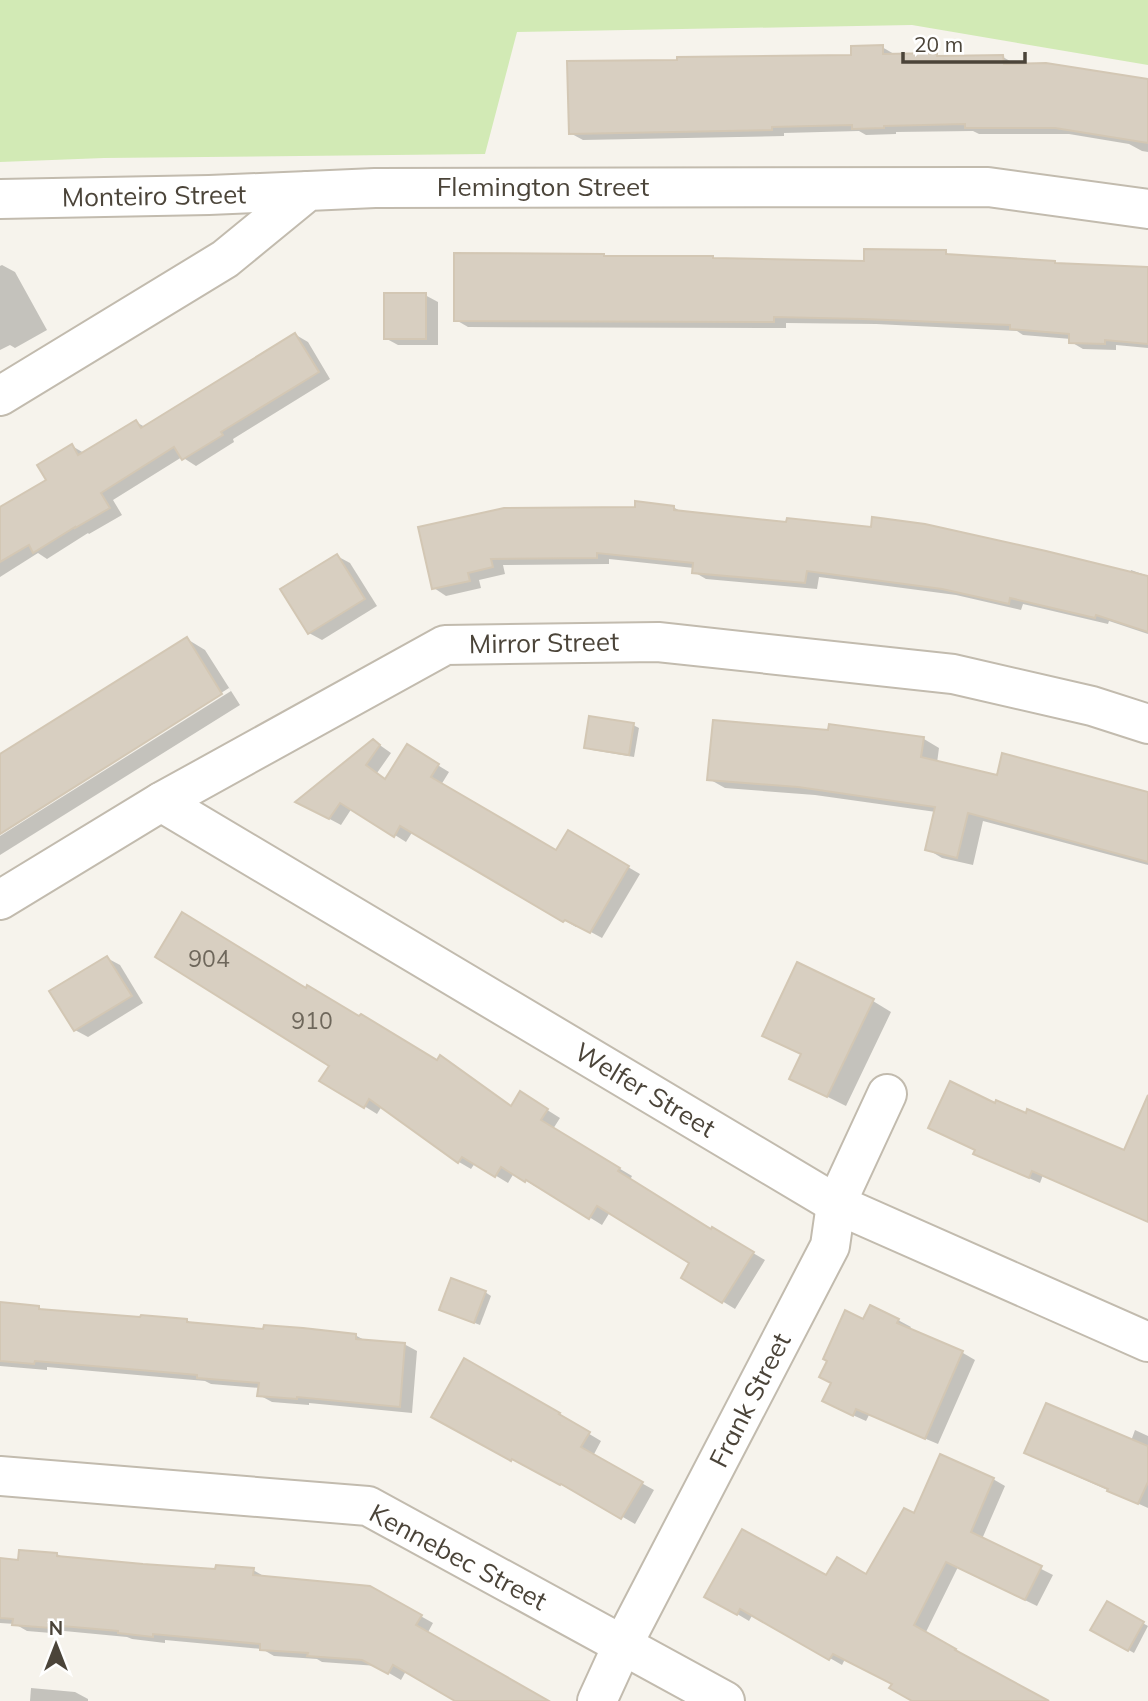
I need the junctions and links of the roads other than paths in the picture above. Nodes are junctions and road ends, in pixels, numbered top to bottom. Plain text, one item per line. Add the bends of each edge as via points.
1 (308, 191) junction
2 (0, 199) edge
3 (1148, 209) edge
4 (0, 396) edge
5 (1148, 724) edge
6 (161, 802) junction
7 (0, 900) edge
8 (887, 1094) dead end
9 (836, 1204) junction
10 (1148, 1342) edge
11 (0, 1476) edge
12 (623, 1644) junction
13 (597, 1701) edge
14 (725, 1701) edge

1 - 2 street, Monteiro Street
1 - 3 street, Flemington Street via 988,187
1 - 4 street via 225,259
5 - 6 street, Mirror Street via 1092,706 953,674 658,642 444,645
6 - 7 street, Mirror Street
6 - 9 street, Welfer Street
8 - 9 street, Frank Street
9 - 10 street, Welfer Street
9 - 12 street, Frank Street via 830,1246
11 - 12 street, Kennebec Street via 368,1506
12 - 13 street, Frank Street
12 - 14 street, Kennebec Street

